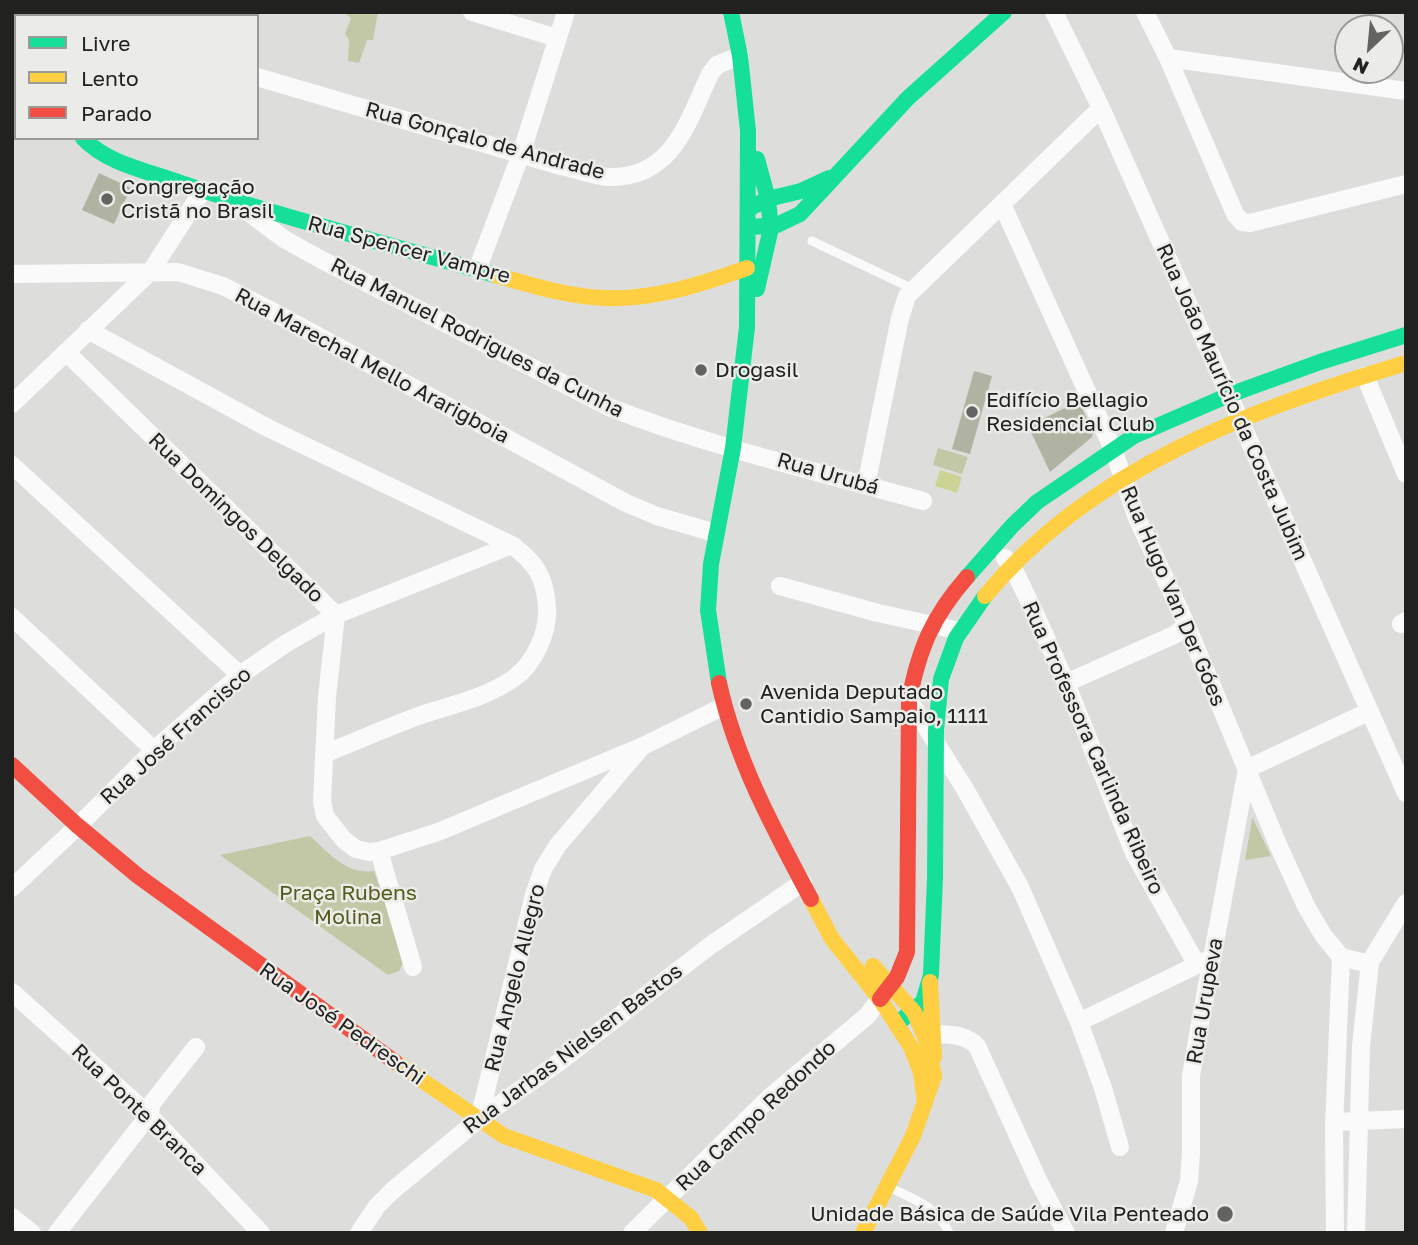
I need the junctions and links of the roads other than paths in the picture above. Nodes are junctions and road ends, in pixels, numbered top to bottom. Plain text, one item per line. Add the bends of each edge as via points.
1 (472, 12) edge
2 (566, 12) edge
3 (732, 12) edge
4 (1004, 12) edge
5 (1055, 12) edge
6 (1145, 12) edge
7 (557, 38) junction
8 (740, 56) junction
9 (1168, 58) junction
10 (259, 78) edge
11 (1406, 91) edge
12 (1101, 108) junction
13 (748, 131) junction
14 (85, 140) edge
15 (522, 154) junction
16 (839, 173) junction
17 (1406, 184) edge
18 (203, 190) junction
19 (768, 199) junction
20 (235, 201) junction
21 (1002, 204) junction
22 (747, 219) junction
23 (771, 228) junction
24 (812, 241) dead end
25 (747, 268) junction
26 (477, 270) junction
27 (151, 271) junction
28 (12, 274) edge
29 (913, 289) junction
30 (747, 327) junction
31 (88, 330) junction
32 (1406, 335) edge
33 (66, 352) junction
34 (1406, 363) edge
35 (1365, 376) junction
36 (1229, 395) junction
37 (12, 404) edge
38 (1240, 420) junction
39 (733, 448) junction
40 (1113, 449) junction
41 (12, 465) edge
42 (1406, 474) edge
43 (1122, 477) junction
44 (866, 485) junction
45 (923, 500) dead end
46 (715, 533) junction
47 (512, 545) junction
48 (995, 545) junction
49 (1012, 566) junction
50 (779, 586) dead end
51 (336, 615) junction
52 (12, 617) edge
53 (932, 626) junction
54 (1187, 626) junction
55 (960, 631) junction
56 (240, 675) junction
57 (1066, 683) junction
58 (909, 700) junction
59 (724, 706) junction
60 (1370, 711) junction
61 (935, 745) junction
62 (643, 746) junction
63 (154, 750) junction
64 (324, 754) junction
65 (12, 765) edge
66 (1247, 769) junction
67 (1406, 793) edge
68 (78, 827) junction
69 (379, 851) junction
70 (805, 885) junction
71 (12, 888) edge
72 (1406, 903) edge
73 (1341, 957) junction
74 (1205, 961) junction
75 (1370, 961) junction
76 (412, 967) dead end
77 (930, 978) junction
78 (12, 992) edge
79 (886, 993) junction
80 (914, 1012) junction
81 (1079, 1022) junction
82 (897, 1023) junction
83 (935, 1034) junction
84 (196, 1047) dead end
85 (934, 1076) junction
86 (925, 1102) junction
87 (149, 1115) junction
88 (479, 1119) junction
89 (1406, 1119) edge
90 (1334, 1122) junction
91 (1360, 1122) junction
92 (1120, 1147) dead end
93 (887, 1186) junction
94 (668, 1198) junction
95 (12, 1216) edge
96 (32, 1233) edge
97 (57, 1233) edge
98 (261, 1233) edge
99 (359, 1233) edge
100 (632, 1233) edge
101 (700, 1233) edge
102 (863, 1233) edge
103 (949, 1233) edge
104 (1066, 1233) edge
105 (1174, 1233) edge
106 (1335, 1233) edge
107 (1356, 1233) edge

1 - 7 street
2 - 7 street
3 - 8 main road
4 - 16 main road via 908,98
5 - 12 street, Rua João Maurício da Costa Jubim
6 - 9 street
7 - 15 street
8 - 13 main road
8 - 15 street, Rua Gonçalo de Andrade via 717,65 709,74 681,136 667,154 633,175 607,177
9 - 11 street
9 - 17 street via 1242,222
10 - 15 street, Rua Gonçalo de Andrade
12 - 21 street
12 - 36 street, Rua João Maurício da Costa Jubim
13 - 19 main road
13 - 22 main road
14 - 18 main road, Rua Spencer Vampre via 112,158
15 - 26 street
16 - 19 main road via 801,191
16 - 23 main road via 800,214
18 - 20 main road, Rua Spencer Vampre
18 - 27 street
19 - 22 main road
19 - 23 main road
20 - 26 main road, Rua Spencer Vampre
20 - 39 street, Rua Manuel Rodrigues da Cunha via 284,239 572,390 643,420
21 - 29 street
21 - 40 street, Rua Hugo Van Der Góes
22 - 23 main road
22 - 25 main road
23 - 30 main road
24 - 29 lane
25 - 26 main road, Rua Spencer Vampre via 671,290 622,298 563,292
25 - 30 main road
27 - 28 street, Rua Marechal Mello Ararigboia
27 - 31 street
27 - 46 street, Rua Marechal Mello Ararigboia via 178,272 223,286 626,503
29 - 44 street via 902,306
30 - 39 main road
31 - 33 street
31 - 47 street via 268,428
32 - 36 main road
33 - 37 street
33 - 51 street, Rua Domingos Delgado
34 - 35 main road
35 - 38 main road
35 - 42 street
36 - 38 street, Rua João Maurício da Costa Jubim
36 - 40 main road
38 - 43 main road
38 - 60 street, Rua João Maurício da Costa Jubim
39 - 44 street, Rua Urubá
39 - 46 main road
40 - 43 street, Rua Hugo Van Der Góes
40 - 48 main road via 1037,502
41 - 56 street
43 - 49 main road via 1053,526
43 - 54 street, Rua Hugo Van Der Góes
44 - 45 street, Rua Urubá
46 - 59 main road via 708,610
47 - 51 street, Rua José Francisco
47 - 64 street via 537,567 546,595 545,629 528,665 489,692
48 - 49 street, Rua Professora Carlinda Ribeiro
48 - 53 main road via 954,592
49 - 55 main road
49 - 57 street, Rua Professora Carlinda Ribeiro
50 - 53 street
51 - 56 street, Rua José Francisco
51 - 64 street, Rua Domingos Delgado
52 - 63 street
53 - 55 street
53 - 58 main road via 917,659
54 - 57 street
54 - 66 street, Rua Hugo Van Der Góes
55 - 61 main road via 944,665
56 - 63 street, Rua José Francisco
57 - 74 street, Rua Professora Carlinda Ribeiro via 1134,853
58 - 61 street
58 - 79 main road via 907,951
59 - 62 street
59 - 70 main road via 751,782
60 - 66 street
60 - 67 street, Rua João Maurício da Costa Jubim
61 - 77 main road
61 - 81 street via 1005,858
62 - 69 street via 438,832
62 - 88 street, Rua Angelo Allegro via 558,845 543,869
63 - 68 street, Rua José Francisco
64 - 69 street, Rua Domingos Delgado via 321,784 326,816 356,849
65 - 68 main road, Rua José Pedreschi
66 - 73 street, Rua Hugo Van Der Góes via 1306,906
66 - 74 street, Rua Urupeva
68 - 71 street, Rua José Francisco
68 - 88 main road, Rua José Pedreschi via 232,946
69 - 76 street
70 - 79 main road via 832,939 865,983
70 - 88 street, Rua Jarbas Nielsen Bastos via 711,945
72 - 75 street
73 - 75 street
73 - 90 street
74 - 81 street
74 - 105 street, Rua Urupeva via 1191,1076 1189,1181
75 - 91 street via 1361,1046
77 - 80 main road via 925,997
77 - 83 main road
78 - 87 street, Rua Ponte Branca
79 - 80 main road
79 - 82 main road
79 - 94 street, Rua Campo Redondo via 867,1016 770,1097
80 - 82 main road
80 - 85 main road
81 - 92 street
82 - 86 main road via 916,1058
83 - 85 main road
83 - 104 street via 962,1036 977,1046
84 - 87 street via 152,1103
85 - 86 main road
86 - 93 main road
87 - 97 street
87 - 98 street, Rua Ponte Branca
88 - 94 main road, Rua José Pedreschi via 504,1136
88 - 99 street, Rua Jarbas Nielsen Bastos via 392,1191
89 - 91 street
90 - 91 street
90 - 106 street
91 - 107 street
93 - 102 main road
93 - 103 lane via 933,1210
94 - 100 street, Rua Campo Redondo
94 - 101 main road, Rua José Pedreschi
95 - 96 street

